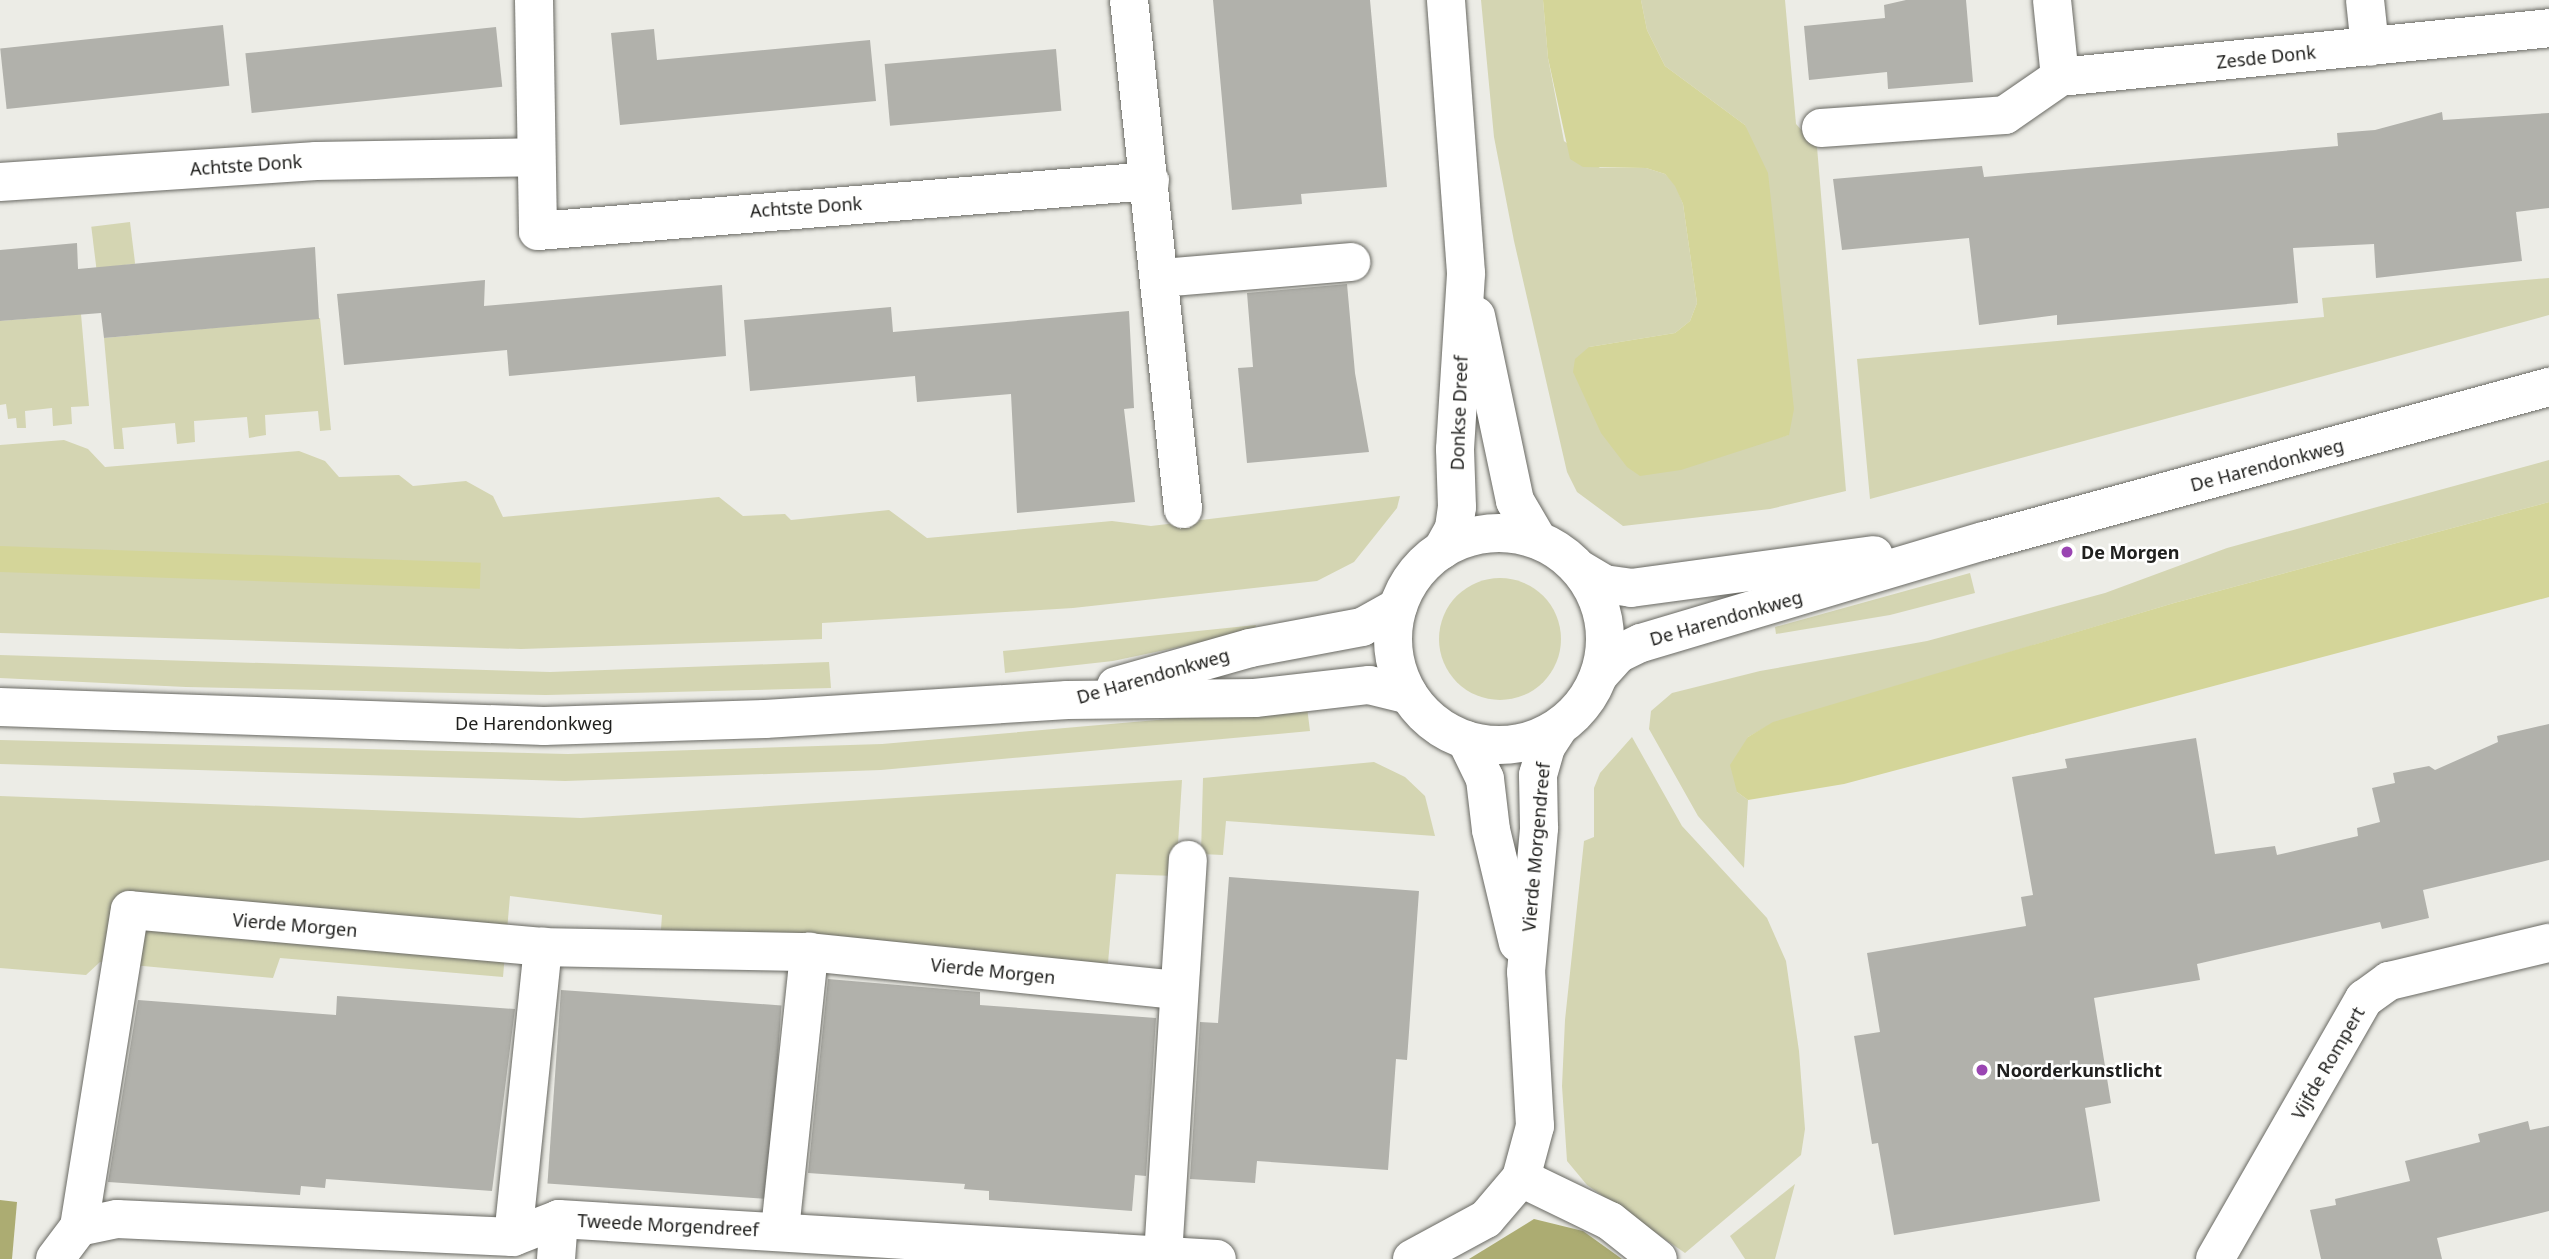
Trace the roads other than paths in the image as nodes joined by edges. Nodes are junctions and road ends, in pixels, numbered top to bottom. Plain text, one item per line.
1 (534, 0) edge
2 (1129, 0) edge
3 (1446, 0) edge
4 (2052, 0) edge
5 (2365, 0) edge
6 (2549, 27) edge
7 (2370, 47) junction
8 (2060, 77) junction
9 (1821, 128) dead end
10 (535, 156) junction
11 (1150, 181) junction
12 (0, 182) edge
13 (1351, 262) dead end
14 (1466, 273) junction
15 (1161, 278) junction
16 (2549, 387) edge
17 (1183, 509) dead end
18 (1538, 540) junction
19 (1984, 541) junction
20 (1442, 550) junction
21 (1581, 570) junction
22 (1398, 607) junction
23 (1599, 675) junction
24 (1409, 695) junction
25 (1067, 700) junction
26 (0, 707) edge
27 (1559, 727) junction
28 (1466, 740) junction
29 (1188, 860) dead end
30 (2549, 943) edge
31 (543, 947) junction
32 (809, 952) junction
33 (1526, 972) junction
34 (1177, 990) junction
35 (1521, 1178) junction
36 (559, 1219) junction
37 (79, 1227) junction
38 (780, 1230) junction
39 (513, 1237) junction
40 (1163, 1255) junction
41 (55, 1259) edge
42 (556, 1259) edge
43 (1217, 1259) edge
44 (1412, 1259) edge
45 (1658, 1259) edge
46 (2215, 1259) edge

1 - 10 street, Achtste Donk
2 - 11 street
3 - 14 street, Donkse Dreef
4 - 8 street
5 - 7 street
6 - 7 street, Zesde Donk
7 - 8 street, Zesde Donk
8 - 9 street
10 - 11 street, Achtste Donk
10 - 12 street, Achtste Donk
11 - 15 street
13 - 15 street
14 - 18 street, Donkse Dreef
14 - 20 street, Donkse Dreef
15 - 17 street
16 - 19 street, De Harendonkweg
18 - 20 street
18 - 21 street
19 - 21 street, De Harendonkweg
19 - 23 street, De Harendonkweg
20 - 22 street
21 - 23 street
22 - 24 street
22 - 25 street, De Harendonkweg
23 - 27 street
24 - 25 street, De Harendonkweg
24 - 28 street
25 - 26 street, De Harendonkweg
27 - 28 street
27 - 33 street, Vierde Morgendreef
28 - 33 street, Vierde Morgendreef
29 - 34 street
30 - 46 street, Vijfde Rompert
31 - 32 street, Vierde Morgen
31 - 37 street, Vierde Morgen
31 - 39 street
32 - 34 street, Vierde Morgen
32 - 38 street
33 - 35 street, Vierde Morgendreef
34 - 40 street
35 - 44 street, Vierde Morgendreef
35 - 45 street
36 - 38 street, Tweede Morgendreef
36 - 39 street, Tweede Morgendreef
36 - 42 street
37 - 39 street, Tweede Morgendreef
37 - 41 street
38 - 40 street, Tweede Morgendreef
40 - 43 street, Tweede Morgendreef

